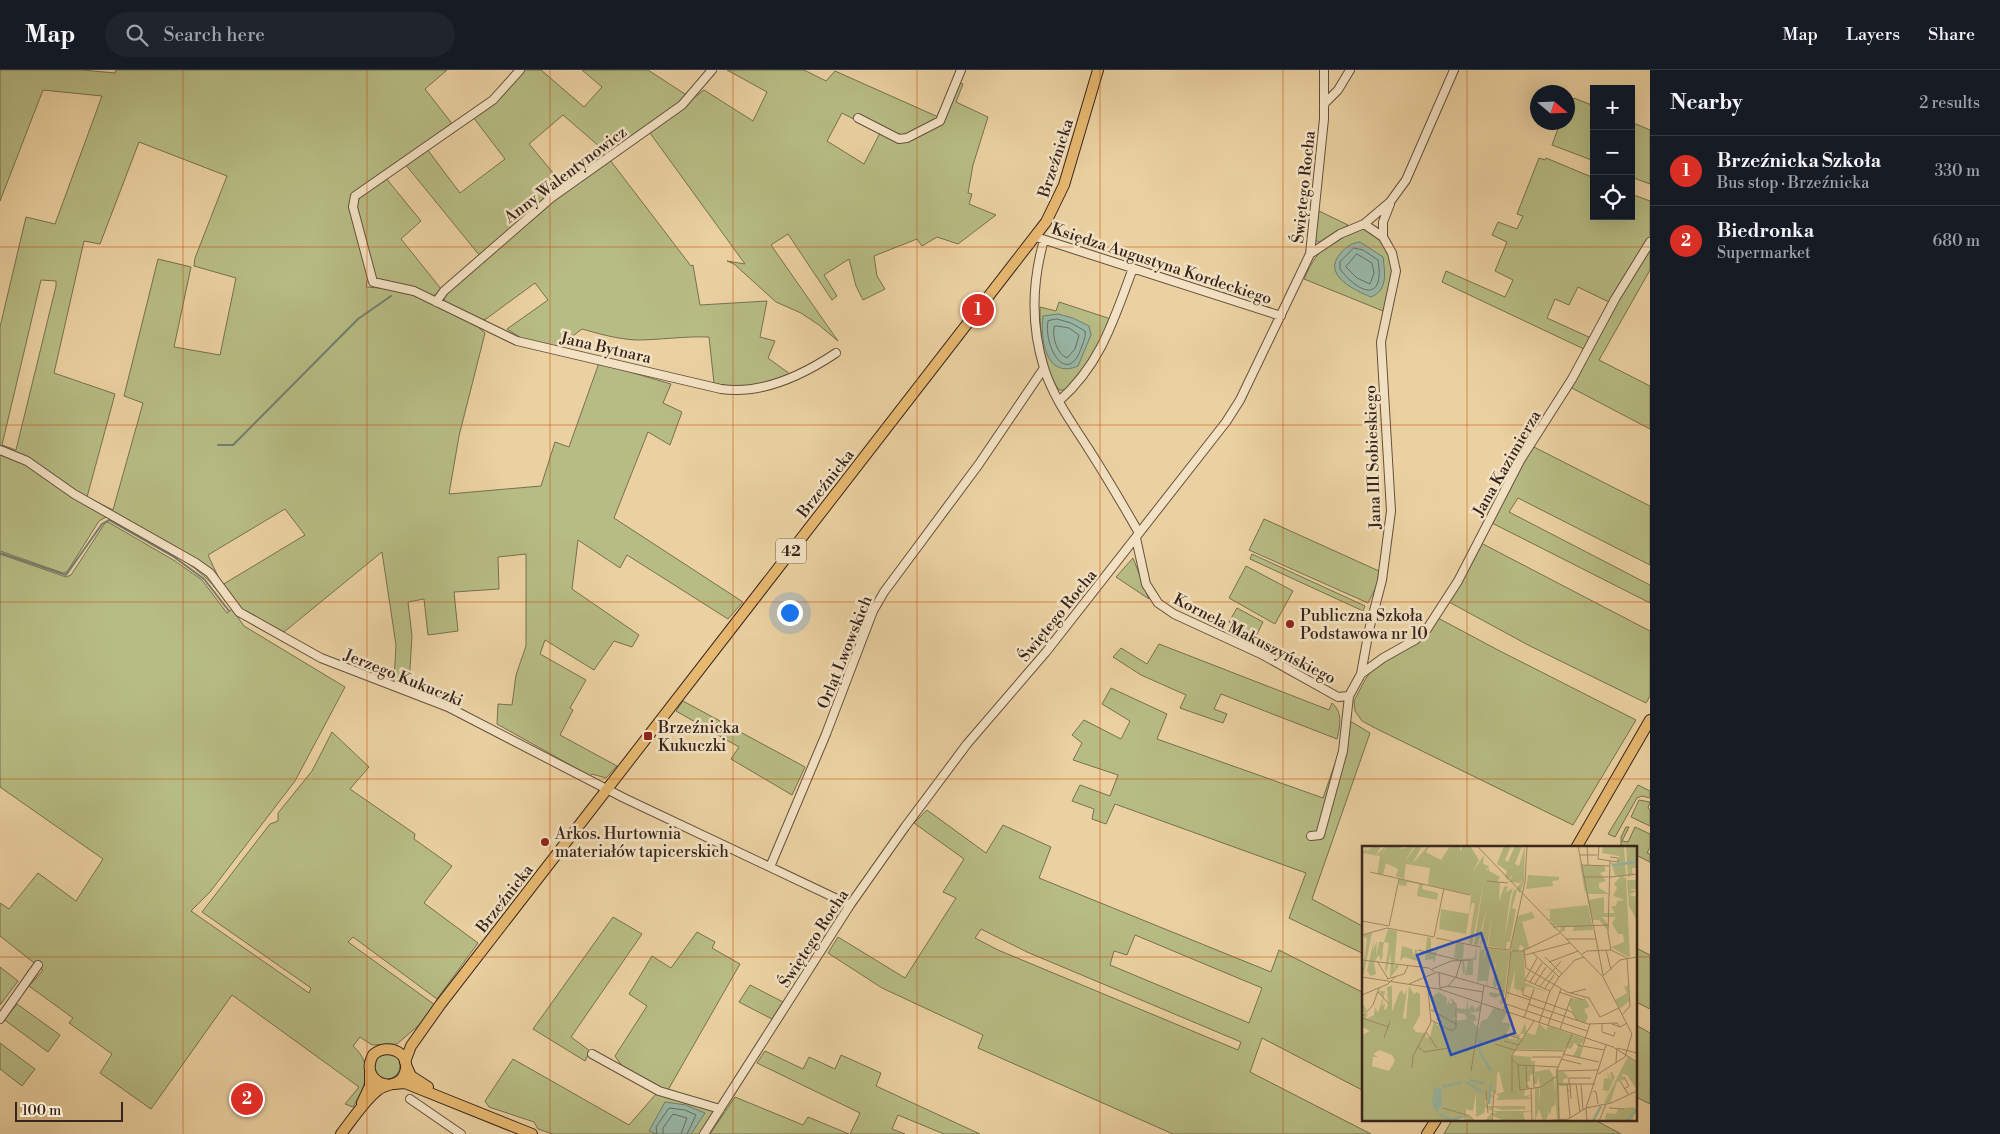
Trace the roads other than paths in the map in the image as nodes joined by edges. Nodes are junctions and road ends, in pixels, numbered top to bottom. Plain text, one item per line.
1 (520, 70) edge
2 (712, 70) edge
3 (961, 70) edge
4 (1098, 70) edge
5 (1324, 70) edge
6 (1350, 70) edge
7 (1454, 70) edge
8 (1324, 104) junction
9 (858, 118) dead end
10 (1390, 202) junction
11 (1364, 224) junction
12 (1383, 237) junction
13 (1040, 238) junction
14 (1650, 242) edge
15 (1310, 254) junction
16 (1133, 268) junction
17 (436, 302) junction
18 (1281, 316) junction
19 (836, 353) dead end
20 (1044, 368) junction
21 (1059, 401) junction
22 (0, 450) edge
23 (1138, 536) junction
24 (1361, 674) junction
25 (1348, 696) junction
26 (1650, 720) edge
27 (608, 789) junction
28 (1311, 836) dead end
29 (1577, 846) edge
30 (770, 866) junction
31 (850, 904) junction
32 (38, 965) dead end
33 (438, 1008) junction
34 (0, 1019) edge
35 (391, 1048) junction
36 (592, 1054) dead end
37 (405, 1063) junction
38 (370, 1073) junction
39 (392, 1084) junction
40 (410, 1099) dead end
41 (447, 1101) junction
42 (720, 1109) junction
43 (357, 1114) junction
44 (1430, 1122) edge
45 (1435, 1122) edge
46 (341, 1134) edge
47 (461, 1134) edge
48 (532, 1134) edge
49 (704, 1134) edge
50 (1426, 1134) edge

1 - 17 street, Jana Bytnara
2 - 17 street, Anny Walentynowicz
3 - 9 street
4 - 13 main road, Brzeźnicka / 42
5 - 8 street, Świętego Rocha
6 - 8 street
7 - 10 street
8 - 15 street, Świętego Rocha
10 - 11 street
10 - 12 street
11 - 12 street
11 - 15 street
12 - 24 street, Jana III Sobieskiego
13 - 16 street, Księdza Augustyna Kordeckiego
13 - 20 street, Kornela Makuszyńskiego
13 - 27 main road, Brzeźnicka / 42
14 - 24 street, Jana Kazimierza
15 - 18 street, Świętego Rocha
16 - 18 street, Księdza Augustyna Kordeckiego
16 - 21 street
17 - 19 street, Jana Bytnara
18 - 23 street, Świętego Rocha
20 - 21 street, Kornela Makuszyńskiego
20 - 30 street, Orląt Lwowskich
21 - 23 street, Kornela Makuszyńskiego
22 - 27 street, Jerzego Kukuczki
23 - 25 street, Kornela Makuszyńskiego
23 - 31 street, Świętego Rocha
24 - 25 street, Jana III Sobieskiego
25 - 28 street
26 - 29 main road
27 - 30 street, Jerzego Kukuczki
27 - 33 main road, Brzeźnicka / 42
30 - 31 street, Jerzego Kukuczki
31 - 42 street, Świętego Rocha
32 - 34 street
33 - 35 main road, Brzeźnicka / 42
33 - 37 main road, Brzeźnicka
35 - 37 main road
35 - 38 main road, 42
36 - 42 street
37 - 39 main road, 42
37 - 41 main road
38 - 39 main road
38 - 43 main road, 42
39 - 41 main road
39 - 43 main road, 42
40 - 47 street
41 - 48 main road
42 - 49 street, Świętego Rocha
43 - 46 main road, 42
44 - 50 main road
45 - 50 main road

